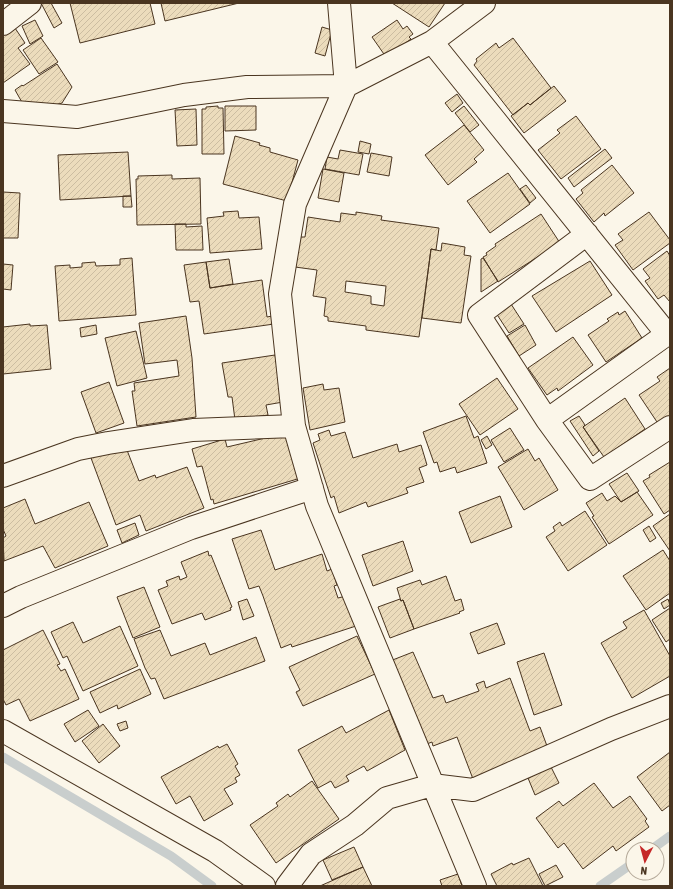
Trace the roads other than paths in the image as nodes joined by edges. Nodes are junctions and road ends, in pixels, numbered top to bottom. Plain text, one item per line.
1 (30, 3) edge
2 (339, 3) edge
3 (484, 3) edge
4 (3, 24) edge
5 (432, 42) junction
6 (346, 86) junction
7 (3, 110) edge
8 (587, 234) junction
9 (669, 333) edge
10 (547, 420) junction
11 (294, 426) junction
12 (670, 427) edge
13 (3, 476) edge
14 (312, 488) junction
15 (3, 606) edge
16 (670, 706) edge
17 (3, 731) edge
18 (432, 785) junction
19 (264, 886) edge
20 (287, 886) edge
21 (475, 886) edge

1 - 4 street
2 - 6 street
3 - 5 street
5 - 6 street
5 - 8 street
6 - 7 street
6 - 11 street
8 - 9 street
8 - 10 street
9 - 10 street
10 - 12 street
11 - 13 street
11 - 14 street
14 - 15 street
14 - 18 street
16 - 18 street
17 - 19 street
18 - 20 street
18 - 21 street

